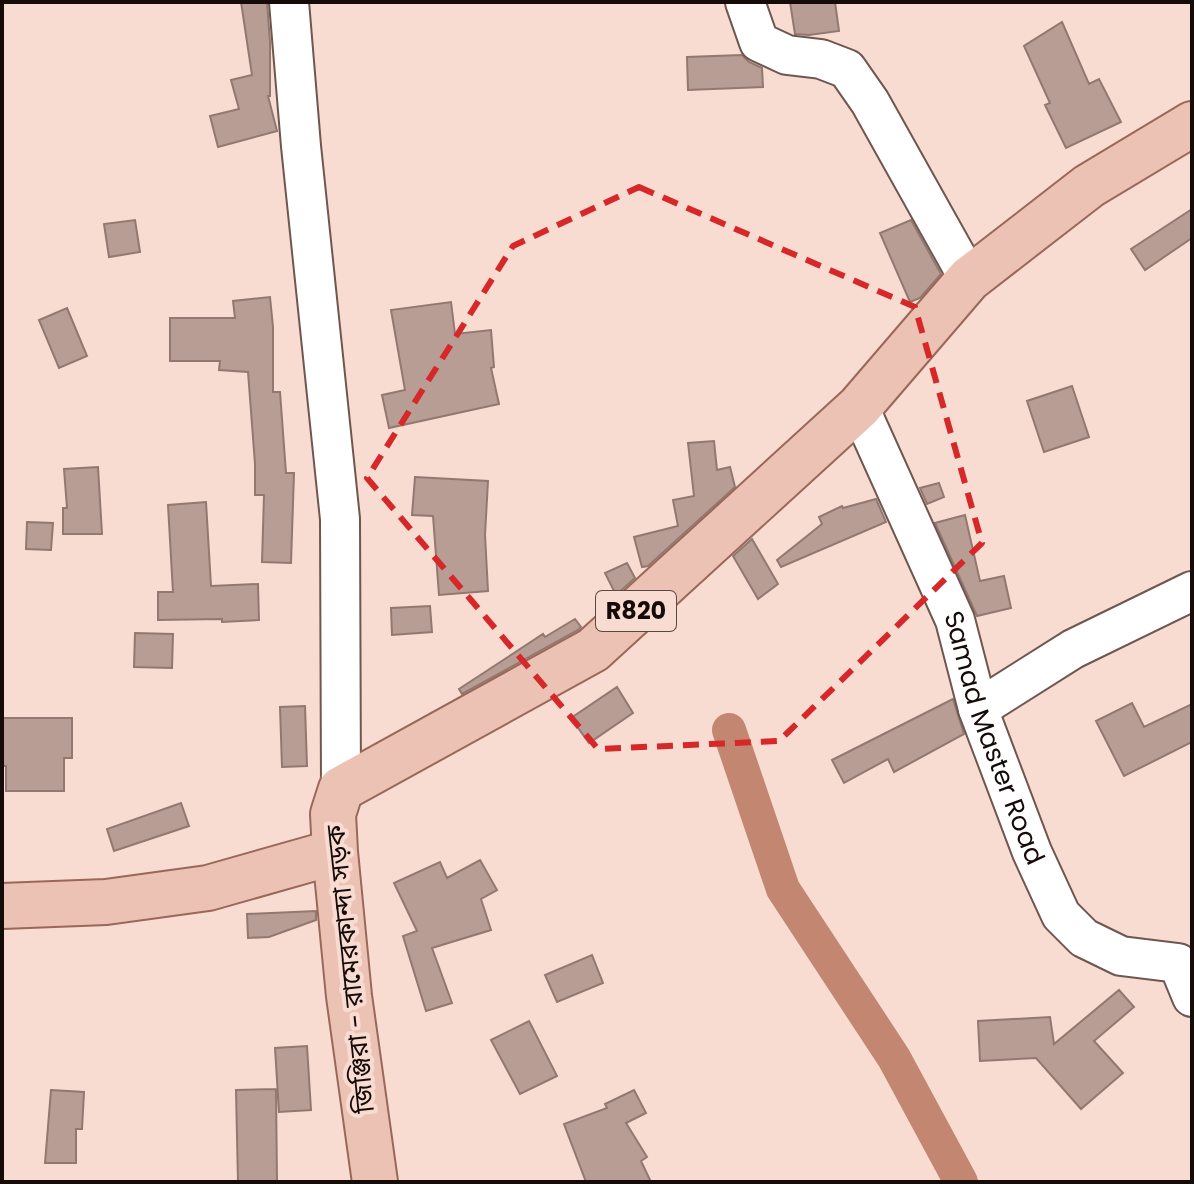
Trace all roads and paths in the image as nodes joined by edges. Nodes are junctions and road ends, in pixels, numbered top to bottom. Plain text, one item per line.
1 (289, 2) edge
2 (745, 2) edge
3 (1192, 124) edge
4 (969, 279) junction
5 (859, 407) junction
6 (1192, 591) edge
7 (978, 709) junction
8 (341, 789) junction
9 (335, 852) junction
10 (2, 906) edge
11 (1192, 997) edge
12 (375, 1182) edge

1 - 8 street
2 - 4 street
3 - 4 main road, জিঞ্জিরা - রামেরকান্দা সড়ক / R820
4 - 5 main road, জিঞ্জিরা - রামেরকান্দা সড়ক / R820
5 - 7 street, Samad Master Road
5 - 8 main road, জিঞ্জিরা - রামেরকান্দা সড়ক / R820
6 - 7 street
7 - 11 street, Samad Master Road
8 - 9 main road, জিঞ্জিরা - রামেরকান্দা সড়ক
9 - 10 main road
9 - 12 main road, জিঞ্জিরা - রামেরকান্দা সড়ক

